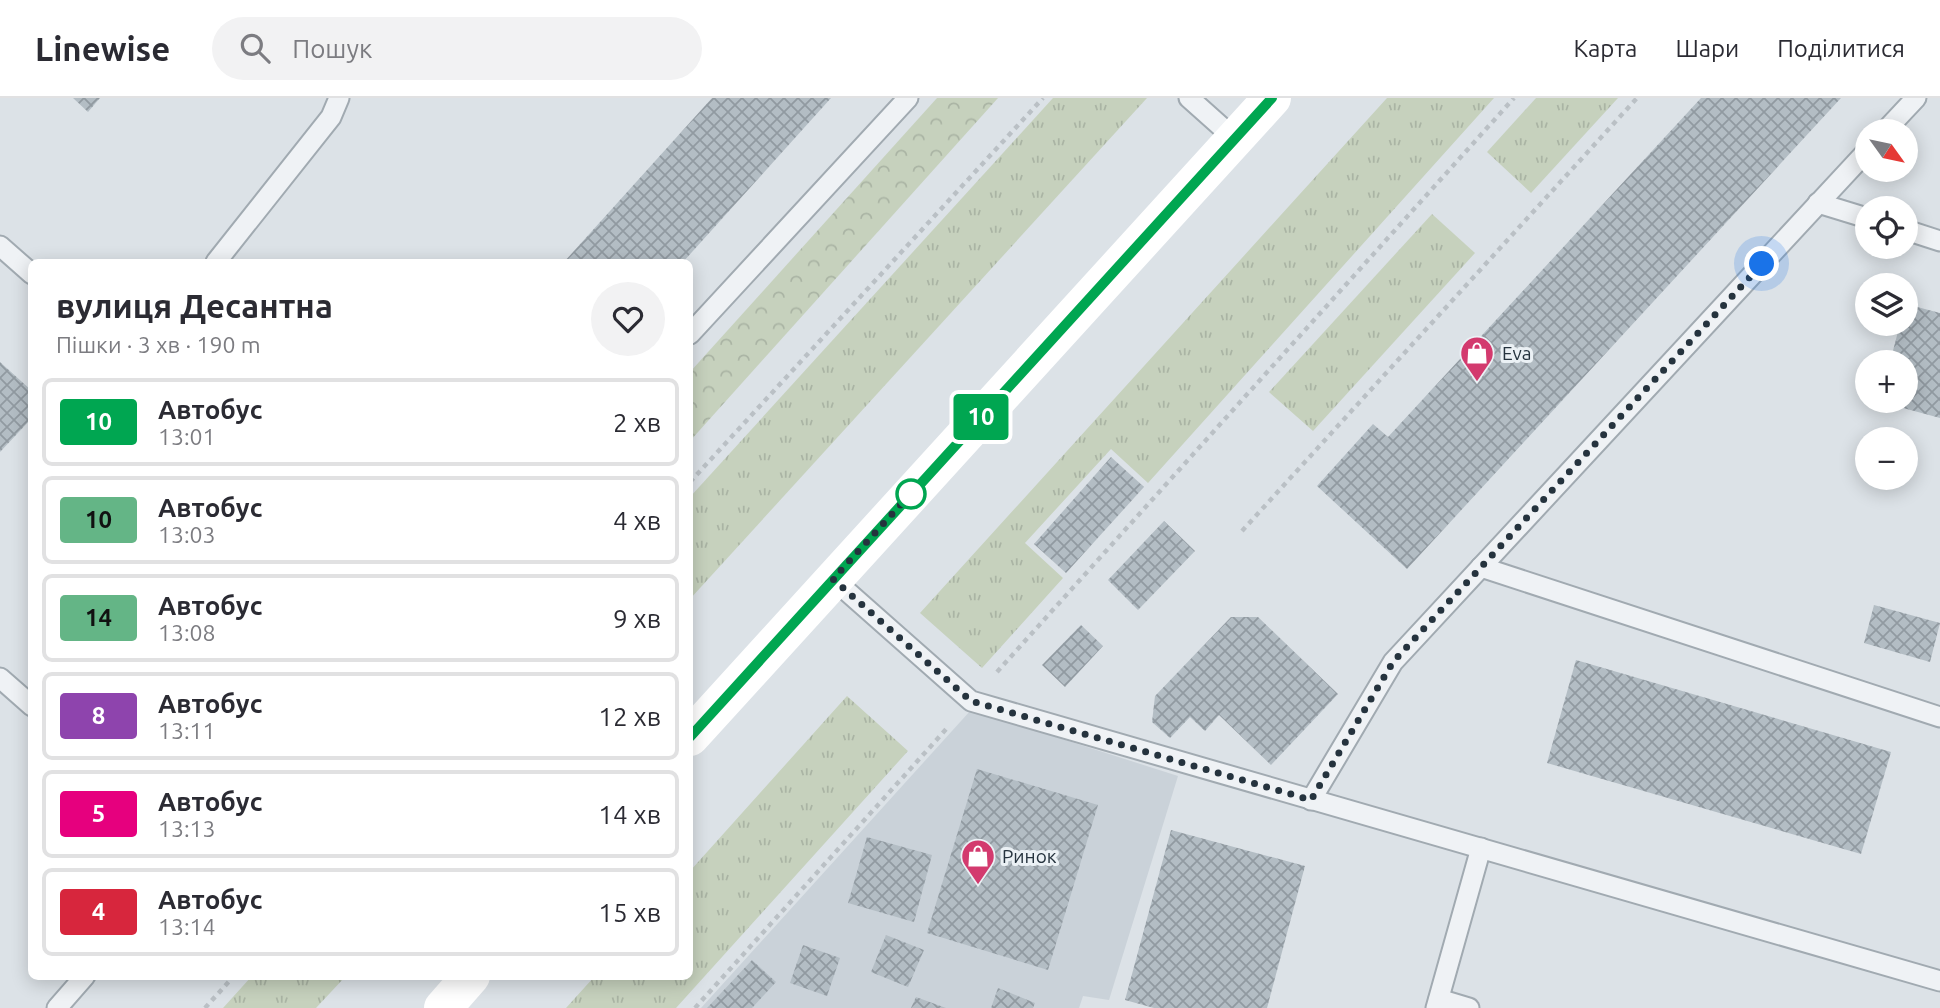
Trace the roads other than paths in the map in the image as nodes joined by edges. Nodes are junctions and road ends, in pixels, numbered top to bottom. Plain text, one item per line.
1 (339, 98) edge
2 (908, 98) edge
3 (1189, 98) edge
4 (1272, 98) edge
5 (1916, 98) edge
6 (1896, 119) edge
7 (1235, 139) junction
8 (1855, 163) edge
9 (1818, 203) junction
10 (1855, 214) edge
11 (1918, 234) edge
12 (1940, 241) edge
13 (0, 246) edge
14 (218, 259) edge
15 (28, 270) edge
16 (693, 331) edge
17 (1480, 567) junction
18 (833, 579) junction
19 (0, 678) edge
20 (28, 702) edge
21 (1940, 718) edge
22 (693, 734) edge
23 (1311, 800) junction
24 (1481, 848) junction
25 (82, 980) edge
26 (468, 980) edge
27 (1940, 981) edge
28 (1437, 1004) edge
29 (57, 1008) edge
30 (443, 1008) edge
31 (1469, 1008) edge

1 - 14 lane
2 - 16 lane
3 - 7 lane
4 - 7 main road
5 - 6 lane
7 - 18 main road
8 - 9 lane
9 - 10 lane
9 - 17 lane
11 - 12 lane
13 - 15 lane
17 - 21 lane
17 - 23 lane
18 - 22 main road
18 - 23 lane
19 - 20 lane
23 - 24 lane
24 - 27 lane
24 - 28 lane
25 - 29 lane
26 - 30 main road
28 - 31 lane

